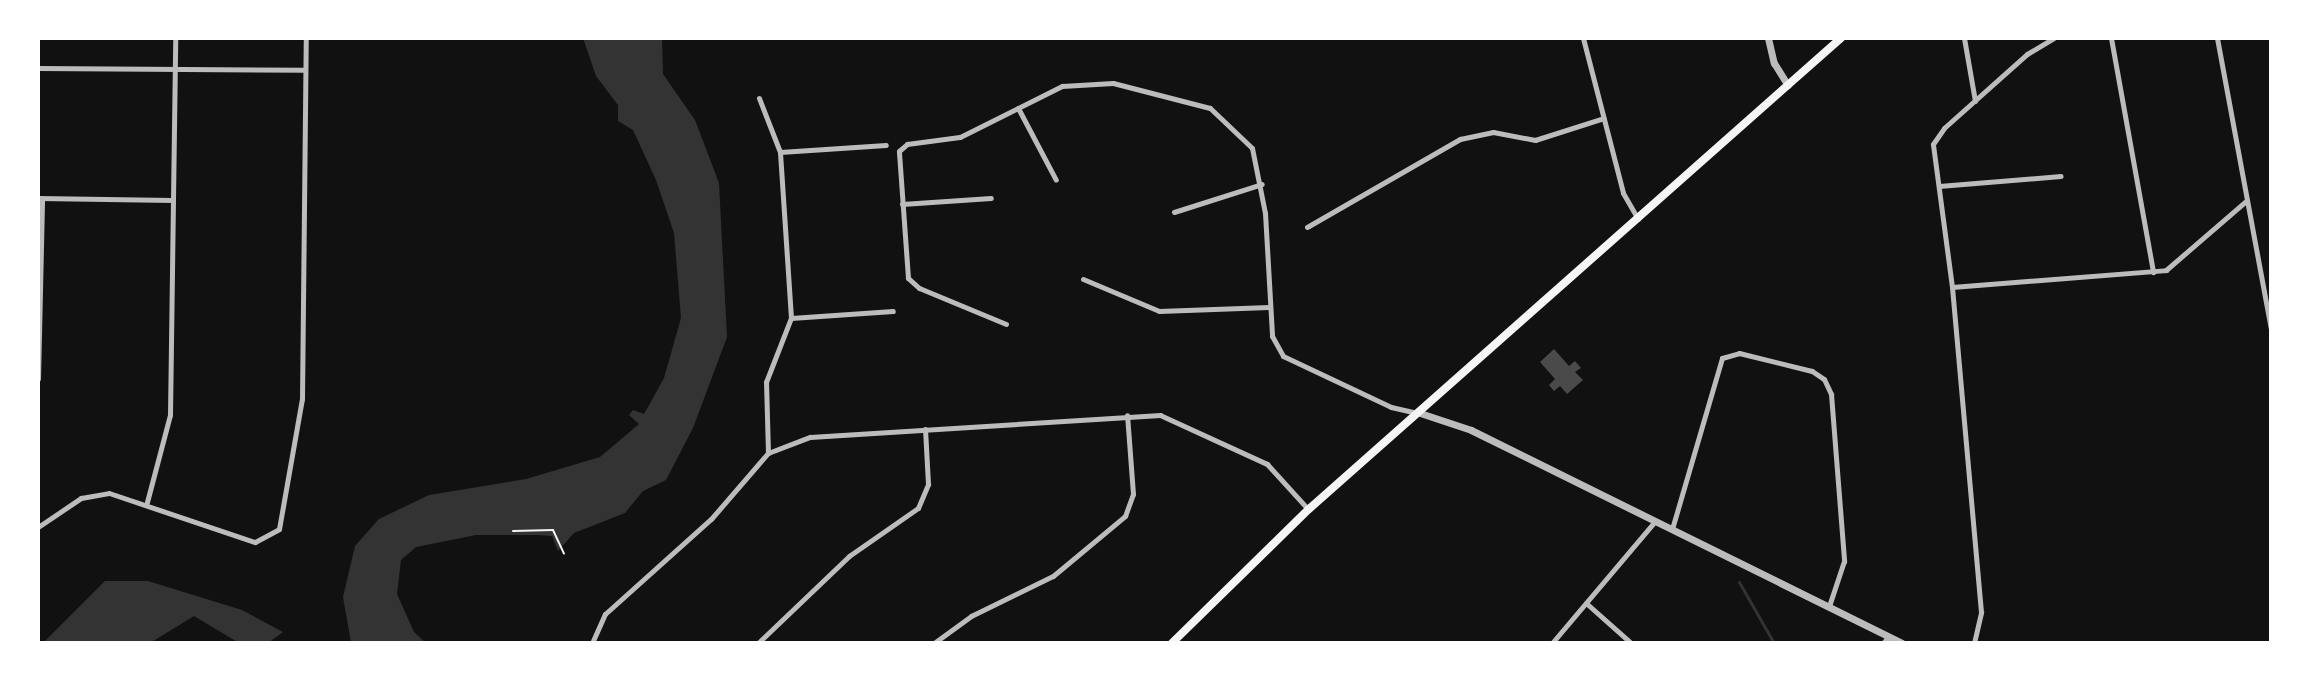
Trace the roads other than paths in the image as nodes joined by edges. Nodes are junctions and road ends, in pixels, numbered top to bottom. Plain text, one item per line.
1 (175, 38) edge
2 (306, 38) edge
3 (1583, 38) edge
4 (1768, 38) edge
5 (1841, 38) edge
6 (1964, 38) edge
7 (2054, 38) edge
8 (2111, 38) edge
9 (2217, 38) edge
10 (38, 68) edge
11 (175, 69) junction
12 (305, 70) junction
13 (1788, 85) junction
14 (759, 98) dead end
15 (1975, 101) junction
16 (1018, 108) junction
17 (1604, 118) junction
18 (886, 145) dead end
19 (780, 152) junction
20 (2061, 176) dead end
21 (1056, 180) dead end
22 (1262, 184) junction
23 (1939, 186) junction
24 (40, 198) edge
25 (991, 198) dead end
26 (173, 200) junction
27 (2247, 200) junction
28 (902, 204) junction
29 (1174, 212) dead end
30 (1638, 219) junction
31 (1307, 227) dead end
32 (2153, 272) junction
33 (1083, 279) dead end
34 (1952, 287) junction
35 (1269, 307) junction
36 (893, 311) dead end
37 (791, 318) junction
38 (1006, 324) dead end
39 (2271, 328) edge
40 (38, 379) edge
41 (1420, 413) junction
42 (1127, 415) junction
43 (925, 429) junction
44 (768, 453) junction
45 (147, 502) junction
46 (1309, 509) junction
47 (1655, 521) junction
48 (39, 523) edge
49 (1672, 529) junction
50 (1586, 603) junction
51 (1829, 606) junction
52 (1886, 640) edge
53 (592, 643) edge
54 (758, 643) edge
55 (934, 643) edge
56 (1172, 643) edge
57 (1552, 643) edge
58 (1631, 643) edge
59 (1902, 643) edge
60 (1974, 643) edge

1 - 11 street
2 - 12 street
3 - 17 street
4 - 13 street
5 - 13 main road
6 - 15 street
7 - 15 street
8 - 32 street
9 - 27 street
10 - 11 street
11 - 12 street
11 - 26 street
12 - 45 street
13 - 30 main road
14 - 19 street
15 - 23 street
16 - 21 street
16 - 22 street
16 - 28 street
17 - 30 street
17 - 31 street
18 - 19 street
19 - 37 street
20 - 23 street
22 - 29 street
22 - 35 street
23 - 34 street
24 - 26 street
24 - 40 street
25 - 28 street
26 - 45 street
27 - 32 street
27 - 39 street
28 - 38 street
30 - 41 main road
32 - 34 street
33 - 35 street
34 - 60 street
35 - 41 street
36 - 37 street
37 - 44 street
41 - 46 main road
41 - 47 street
42 - 43 street
42 - 46 street
42 - 55 street
43 - 44 street
43 - 54 street
44 - 53 street
45 - 48 street
46 - 56 main road
47 - 49 street
47 - 50 street
49 - 51 street
49 - 51 street
50 - 57 street
50 - 58 street
51 - 52 street
52 - 59 street

